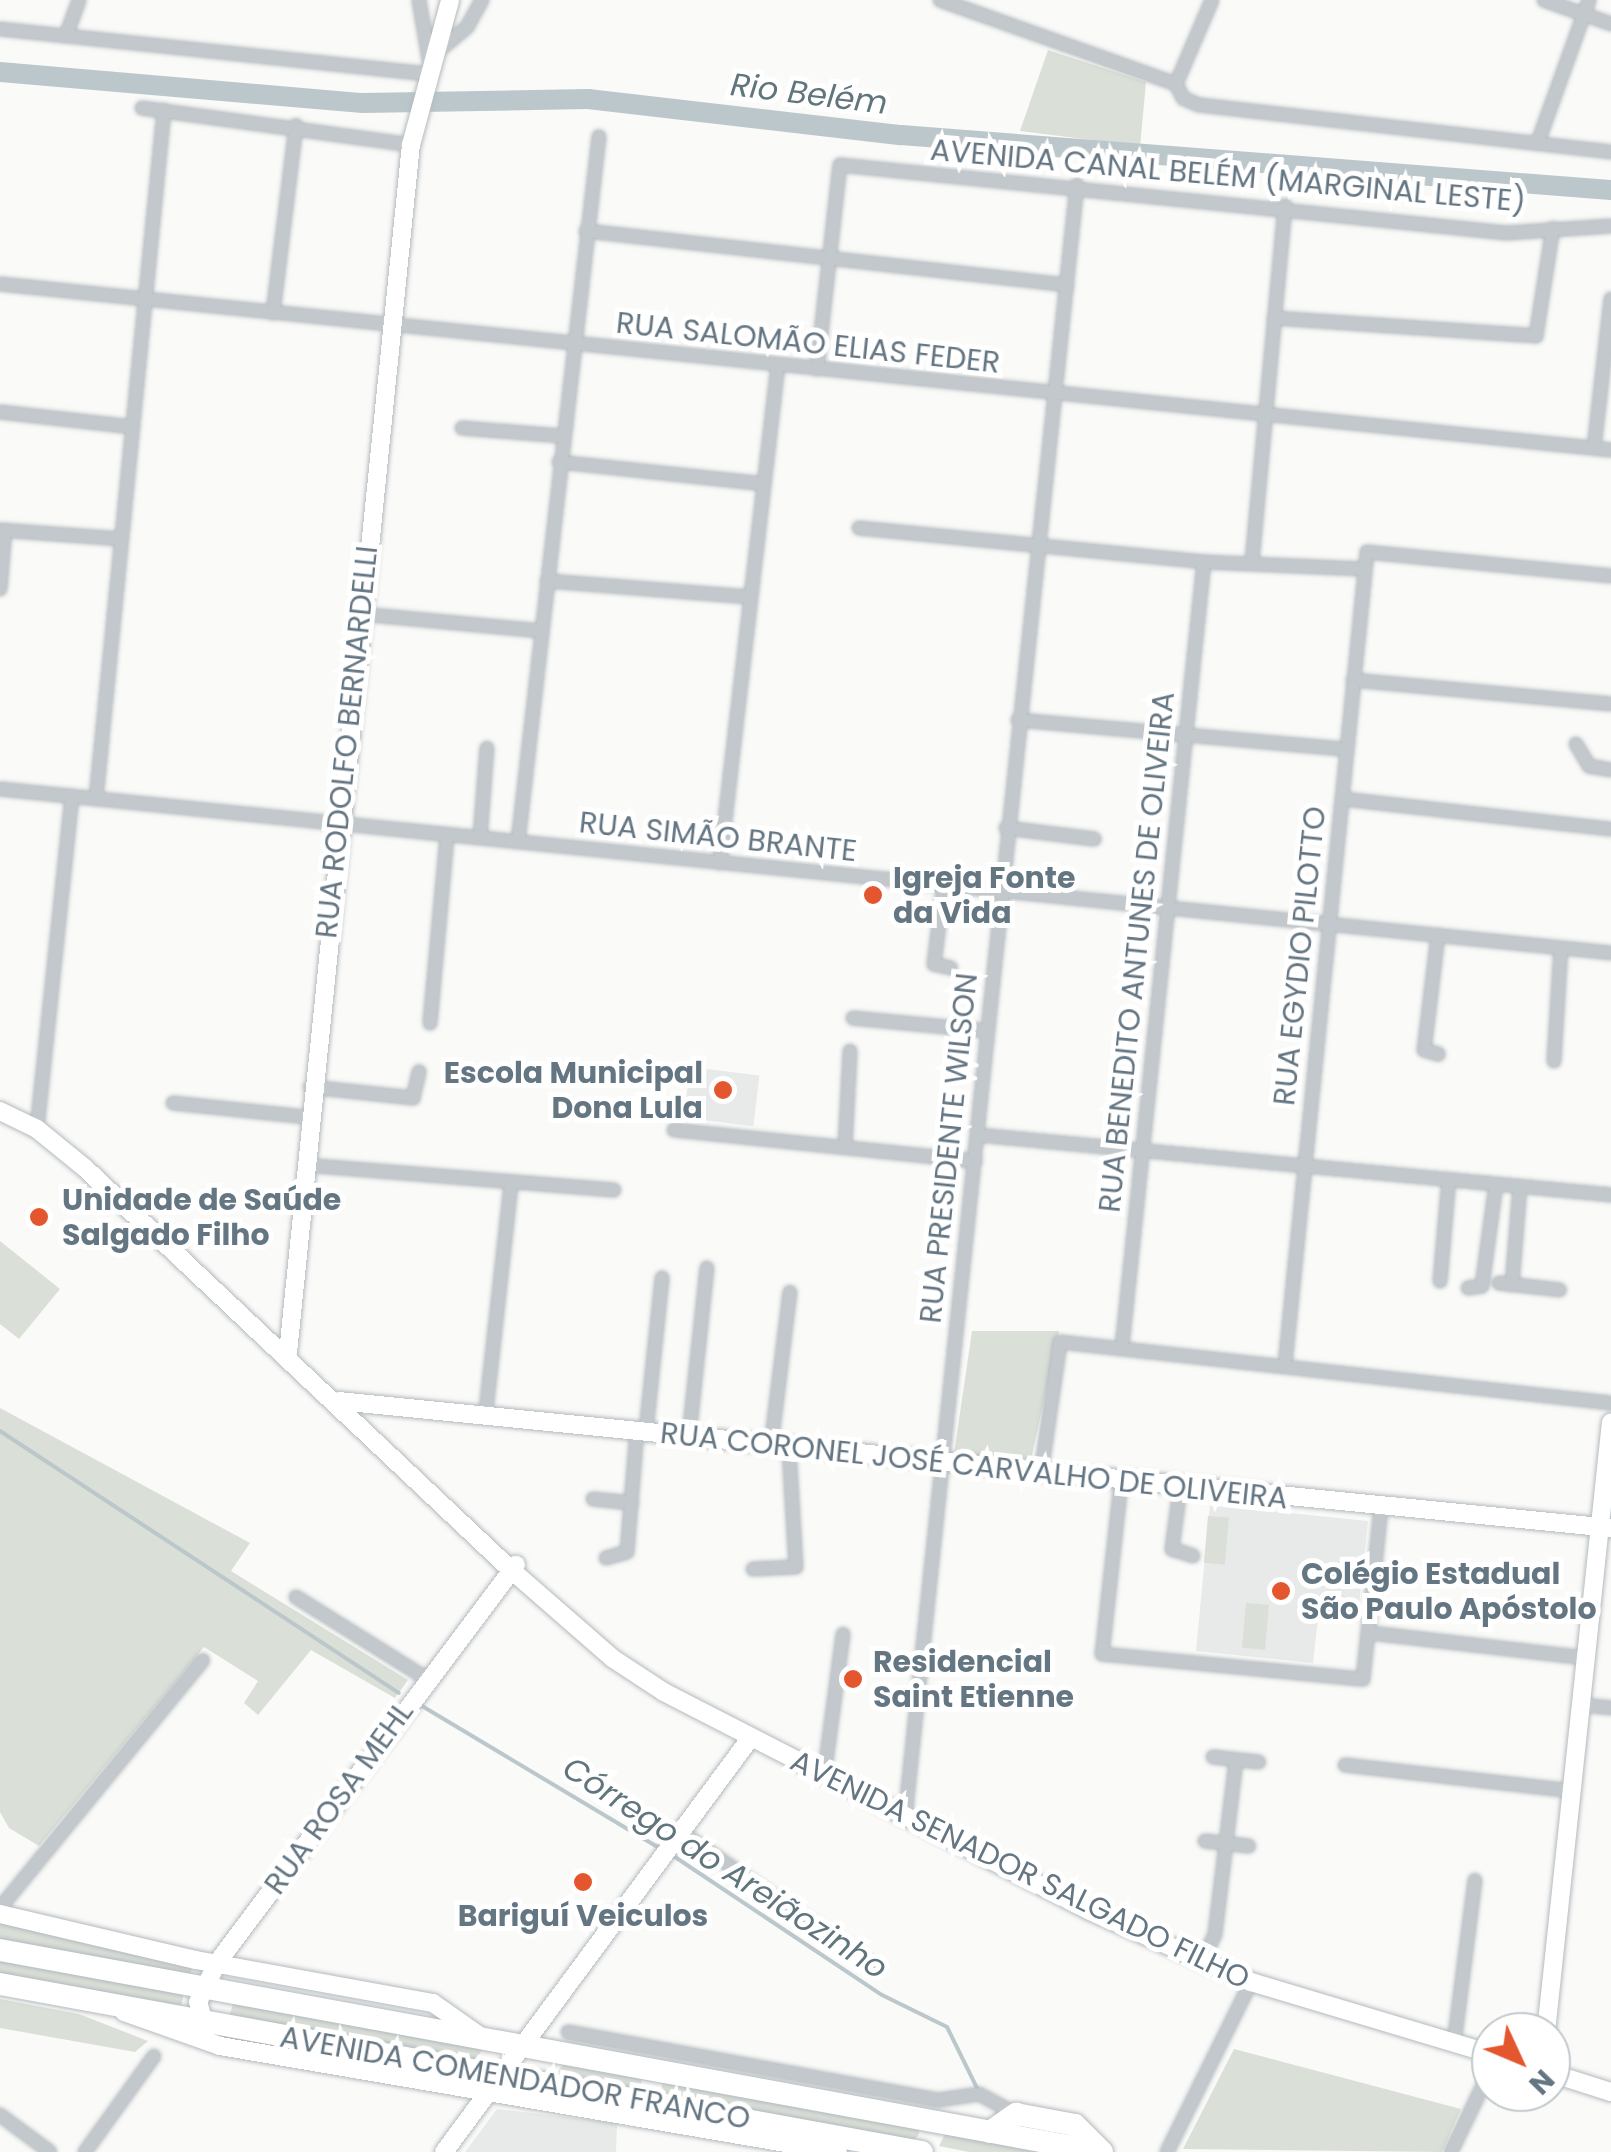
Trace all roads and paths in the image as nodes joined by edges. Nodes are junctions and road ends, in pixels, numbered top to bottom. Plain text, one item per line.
1 (79, 0) edge
2 (419, 0) edge
3 (450, 0) edge
4 (482, 0) edge
5 (940, 0) edge
6 (1212, 0) edge
7 (1544, 0) edge
8 (1589, 0) edge
9 (1584, 14) junction
10 (1611, 24) edge
11 (0, 30) edge
12 (66, 36) junction
13 (426, 73) junction
14 (1176, 84) junction
15 (142, 108) dead end
16 (164, 110) junction
17 (296, 125) junction
18 (600, 137) dead end
19 (413, 138) junction
20 (1538, 142) junction
21 (1611, 152) edge
22 (1077, 186) junction
23 (1284, 206) junction
24 (1611, 226) edge
25 (1553, 228) junction
26 (586, 232) junction
27 (826, 256) junction
28 (0, 284) edge
29 (1066, 286) junction
30 (1611, 299) edge
31 (146, 302) junction
32 (272, 313) junction
33 (1274, 318) junction
34 (392, 324) junction
35 (572, 343) junction
36 (778, 365) junction
37 (817, 369) junction
38 (1055, 394) junction
39 (0, 412) edge
40 (1265, 416) junction
41 (133, 428) junction
42 (462, 428) dead end
43 (562, 436) junction
44 (1594, 448) junction
45 (1611, 450) edge
46 (560, 462) junction
47 (764, 484) junction
48 (859, 528) dead end
49 (2, 530) edge
50 (122, 539) junction
51 (1039, 548) junction
52 (1204, 562) junction
53 (1252, 562) junction
54 (1365, 569) junction
55 (1611, 576) edge
56 (546, 581) junction
57 (0, 589) edge
58 (750, 597) junction
59 (361, 614) junction
60 (541, 631) junction
61 (1353, 680) junction
62 (1611, 704) edge
63 (1018, 720) junction
64 (1185, 736) junction
65 (1576, 744) dead end
66 (487, 748) dead end
67 (1346, 749) junction
68 (1611, 770) edge
69 (0, 789) edge
70 (72, 796) junction
71 (96, 799) junction
72 (1343, 800) junction
73 (338, 823) junction
74 (1006, 828) junction
75 (1611, 829) edge
76 (447, 834) junction
77 (480, 838) junction
78 (1094, 838) dead end
79 (518, 842) junction
80 (720, 863) junction
81 (944, 885) junction
82 (999, 890) junction
83 (1168, 906) junction
84 (1331, 923) junction
85 (1438, 935) junction
86 (1561, 948) junction
87 (1611, 953) edge
88 (951, 968) dead end
89 (853, 1018) dead end
90 (430, 1023) dead end
91 (987, 1031) junction
92 (850, 1051) dead end
93 (1438, 1054) dead end
94 (1554, 1061) dead end
95 (420, 1072) dead end
96 (310, 1087) junction
97 (173, 1104) dead end
98 (0, 1111) edge
99 (308, 1118) junction
100 (36, 1129) junction
101 (674, 1130) dead end
102 (978, 1135) junction
103 (845, 1147) junction
104 (1141, 1148) junction
105 (976, 1160) junction
106 (1302, 1164) junction
107 (304, 1165) junction
108 (1449, 1179) junction
109 (510, 1184) junction
110 (1496, 1184) junction
111 (1520, 1186) junction
112 (614, 1190) dead end
113 (1611, 1196) edge
114 (707, 1268) dead end
115 (662, 1278) dead end
116 (1440, 1282) dead end
117 (1468, 1288) dead end
118 (1560, 1290) dead end
119 (790, 1292) dead end
120 (1122, 1347) junction
121 (288, 1353) junction
122 (1285, 1365) junction
123 (338, 1401) junction
124 (1611, 1402) edge
125 (486, 1411) junction
126 (1611, 1422) edge
127 (642, 1430) junction
128 (689, 1436) junction
129 (780, 1447) junction
130 (942, 1463) junction
131 (1041, 1473) junction
132 (1121, 1482) junction
133 (1180, 1488) junction
134 (593, 1499) dead end
135 (632, 1503) junction
136 (1381, 1509) junction
137 (1606, 1528) edge
138 (1193, 1556) dead end
139 (606, 1558) dead end
140 (515, 1566) junction
141 (753, 1569) dead end
142 (296, 1596) dead end
143 (1370, 1633) junction
144 (842, 1634) dead end
145 (1587, 1658) junction
146 (203, 1660) dead end
147 (427, 1679) junction
148 (1583, 1706) junction
149 (1611, 1708) edge
150 (749, 1740) junction
151 (1213, 1758) dead end
152 (1236, 1760) junction
153 (1259, 1762) dead end
154 (1346, 1765) dead end
155 (824, 1777) junction
156 (1573, 1791) junction
157 (906, 1818) junction
158 (1205, 1841) dead end
159 (1226, 1844) junction
160 (671, 1845) junction
161 (1249, 1846) dead end
162 (1475, 1880) dead end
163 (0, 1911) edge
164 (0, 1950) edge
165 (1202, 1961) junction
166 (217, 1963) junction
167 (875, 1967) dead end
168 (1251, 1982) junction
169 (0, 1984) edge
170 (202, 1987) junction
171 (108, 2004) junction
172 (1548, 2012) edge
173 (200, 2020) junction
174 (568, 2032) dead end
175 (484, 2038) junction
176 (1454, 2044) junction
177 (220, 2046) junction
178 (523, 2046) junction
179 (1471, 2049) edge
180 (154, 2056) dead end
181 (665, 2072) junction
182 (501, 2075) junction
183 (1571, 2079) edge
184 (1611, 2092) edge
185 (486, 2096) junction
186 (652, 2102) junction
187 (1471, 2110) edge
188 (1016, 2114) junction
189 (0, 2115) edge
190 (930, 2121) junction
191 (990, 2132) junction
192 (50, 2152) edge
193 (85, 2152) edge
194 (444, 2152) edge
195 (838, 2152) edge
196 (922, 2152) edge
197 (1101, 2152) edge
198 (1167, 2152) edge
199 (1451, 2152) edge

1 - 12 street
2 - 13 street
3 - 13 street, RUA RODOLFO BERNARDELLI
4 - 13 street
5 - 14 street
6 - 14 street
7 - 9 street
8 - 9 street
9 - 10 street
9 - 20 street
11 - 12 street
12 - 13 street
13 - 19 street, RUA RODOLFO BERNARDELLI
14 - 20 street
15 - 16 street
16 - 17 street
16 - 31 street
17 - 19 street
17 - 32 street
18 - 26 street
19 - 34 street, RUA RODOLFO BERNARDELLI
20 - 21 street
22 - 23 street, AVENIDA CANAL BELÉM (MARGINAL LESTE)
22 - 27 street, AVENIDA CANAL BELÉM (MARGINAL LESTE)
22 - 29 street, RUA PRESIDENTE WILSON
23 - 25 street, AVENIDA CANAL BELÉM (MARGINAL LESTE)
23 - 33 street
24 - 25 street, AVENIDA CANAL BELÉM (MARGINAL LESTE)
25 - 33 street
26 - 27 street
26 - 35 street
27 - 29 street
27 - 37 street
28 - 31 street, RUA SALOMÃO ELIAS FEDER
29 - 38 street, RUA PRESIDENTE WILSON
30 - 44 street
31 - 32 street, RUA SALOMÃO ELIAS FEDER
31 - 41 street
32 - 34 street, RUA SALOMÃO ELIAS FEDER
33 - 40 street
34 - 35 street, RUA SALOMÃO ELIAS FEDER
34 - 59 street, RUA RODOLFO BERNARDELLI
35 - 36 street, RUA SALOMÃO ELIAS FEDER
35 - 43 street
36 - 37 street, RUA SALOMÃO ELIAS FEDER
36 - 47 street
37 - 38 street, RUA SALOMÃO ELIAS FEDER
38 - 40 street, RUA SALOMÃO ELIAS FEDER
38 - 51 street, RUA PRESIDENTE WILSON
39 - 41 street
40 - 44 street, RUA SALOMÃO ELIAS FEDER
40 - 53 street
41 - 50 street
42 - 43 street
43 - 46 street
44 - 45 street, RUA SALOMÃO ELIAS FEDER
46 - 47 street
46 - 56 street
47 - 58 street
48 - 51 street
49 - 50 street
49 - 57 street
50 - 71 street
51 - 52 street
51 - 63 street, RUA PRESIDENTE WILSON
52 - 53 street
52 - 64 street, RUA BENEDITO ANTUNES DE OLIVEIRA
53 - 54 street
54 - 55 street, RUA EGYDIO PILOTTO
54 - 61 street, RUA EGYDIO PILOTTO
56 - 58 street
56 - 60 street
58 - 80 street
59 - 60 street
59 - 73 street, RUA RODOLFO BERNARDELLI
60 - 79 street
61 - 62 street
61 - 67 street, RUA EGYDIO PILOTTO
63 - 64 street
63 - 74 street, RUA PRESIDENTE WILSON
64 - 67 street
64 - 83 street, RUA BENEDITO ANTUNES DE OLIVEIRA
65 - 68 street
66 - 77 street
67 - 72 street, RUA EGYDIO PILOTTO
69 - 70 street, RUA SIMÃO BRANTE
70 - 71 street, RUA SIMÃO BRANTE
70 - 100 street
71 - 73 street, RUA SIMÃO BRANTE
72 - 75 street
72 - 84 street, RUA EGYDIO PILOTTO
73 - 76 street, RUA SIMÃO BRANTE
73 - 96 street, RUA RODOLFO BERNARDELLI
74 - 78 street
74 - 82 street, RUA PRESIDENTE WILSON
76 - 77 street, RUA SIMÃO BRANTE
76 - 90 street
77 - 79 street, RUA SIMÃO BRANTE
79 - 80 street, RUA SIMÃO BRANTE
80 - 81 street, RUA SIMÃO BRANTE
81 - 82 street, RUA SIMÃO BRANTE
81 - 88 street
82 - 83 street, RUA SIMÃO BRANTE
82 - 91 street, RUA PRESIDENTE WILSON
83 - 84 street, RUA SIMÃO BRANTE
83 - 104 street, RUA BENEDITO ANTUNES DE OLIVEIRA
84 - 85 street, RUA SIMÃO BRANTE
84 - 106 street, RUA EGYDIO PILOTTO
85 - 86 street, RUA SIMÃO BRANTE
85 - 93 street
86 - 87 street, RUA SIMÃO BRANTE
86 - 94 street
89 - 91 street
91 - 102 street, RUA PRESIDENTE WILSON
92 - 103 street
95 - 96 street
96 - 99 street, RUA RODOLFO BERNARDELLI
97 - 99 street
98 - 100 street, AVENIDA SENADOR SALGADO FILHO
99 - 107 street, RUA RODOLFO BERNARDELLI
100 - 121 street, AVENIDA SENADOR SALGADO FILHO
101 - 103 street
102 - 104 street
102 - 105 street, RUA PRESIDENTE WILSON
103 - 105 street
104 - 106 street
104 - 120 street, RUA BENEDITO ANTUNES DE OLIVEIRA
105 - 130 street, RUA PRESIDENTE WILSON
106 - 108 street
106 - 122 street, RUA EGYDIO PILOTTO
107 - 109 street
107 - 121 street, RUA RODOLFO BERNARDELLI
108 - 110 street
108 - 116 street
109 - 112 street
109 - 125 street
110 - 111 street
110 - 117 street
111 - 113 street
111 - 118 street
114 - 128 street
115 - 127 street
119 - 129 street
120 - 122 street
120 - 131 street
121 - 123 street, AVENIDA SENADOR SALGADO FILHO
122 - 124 street
123 - 125 street, RUA CORONEL JOSÉ CARVALHO DE OLIVEIRA
123 - 140 street, AVENIDA SENADOR SALGADO FILHO
125 - 127 street, RUA CORONEL JOSÉ CARVALHO DE OLIVEIRA
126 - 137 street
127 - 128 street, RUA CORONEL JOSÉ CARVALHO DE OLIVEIRA
127 - 135 street
128 - 129 street, RUA CORONEL JOSÉ CARVALHO DE OLIVEIRA
129 - 130 street, RUA CORONEL JOSÉ CARVALHO DE OLIVEIRA
129 - 141 street
130 - 131 street, RUA CORONEL JOSÉ CARVALHO DE OLIVEIRA
130 - 157 street, RUA PRESIDENTE WILSON
131 - 132 street, RUA CORONEL JOSÉ CARVALHO DE OLIVEIRA
132 - 133 street, RUA CORONEL JOSÉ CARVALHO DE OLIVEIRA
132 - 143 street
133 - 136 street, RUA CORONEL JOSÉ CARVALHO DE OLIVEIRA
133 - 138 street
134 - 135 street
135 - 139 street
136 - 137 street, RUA CORONEL JOSÉ CARVALHO DE OLIVEIRA
136 - 143 street
137 - 145 street
140 - 147 street, RUA ROSA MEHL
140 - 150 street, AVENIDA SENADOR SALGADO FILHO
142 - 147 street
143 - 145 street
144 - 155 street
145 - 148 street
146 - 163 street
147 - 166 street, RUA ROSA MEHL
148 - 149 street
148 - 156 street
150 - 155 street, AVENIDA SENADOR SALGADO FILHO
150 - 160 street
151 - 152 street
152 - 153 street
152 - 159 street
154 - 156 street
155 - 157 street, AVENIDA SENADOR SALGADO FILHO
156 - 172 street
157 - 165 street, AVENIDA SENADOR SALGADO FILHO
158 - 159 street
159 - 161 street
159 - 165 street
160 - 167 street
160 - 178 street
162 - 176 street
163 - 166 street, AVENIDA COMENDADOR FRANCO
164 - 170 highway, AVENIDA COMENDADOR FRANCO
165 - 168 street, AVENIDA SENADOR SALGADO FILHO
166 - 170 street, RUA ROSA MEHL
166 - 175 street, AVENIDA COMENDADOR FRANCO
168 - 176 street, AVENIDA SENADOR SALGADO FILHO
168 - 198 street
169 - 171 highway, AVENIDA COMENDADOR FRANCO
170 - 173 street, RUA ROSA MEHL
170 - 175 highway, AVENIDA COMENDADOR FRANCO
171 - 173 highway, AVENIDA COMENDADOR FRANCO
171 - 177 street, AVENIDA COMENDADOR FRANCO
173 - 177 street
173 - 182 highway, AVENIDA COMENDADOR FRANCO
174 - 188 street, AVENIDA COMENDADOR FRANCO
175 - 178 highway, AVENIDA COMENDADOR FRANCO
176 - 179 street, AVENIDA SENADOR SALGADO FILHO
177 - 185 street, AVENIDA COMENDADOR FRANCO
178 - 181 highway, AVENIDA COMENDADOR FRANCO
178 - 182 street
180 - 193 street
181 - 186 highway
181 - 190 highway, AVENIDA COMENDADOR FRANCO
182 - 185 street
182 - 186 highway, AVENIDA COMENDADOR FRANCO
183 - 184 street
185 - 194 street
185 - 195 street, AVENIDA COMENDADOR FRANCO
186 - 196 highway, AVENIDA COMENDADOR FRANCO
187 - 199 street
188 - 191 highway
188 - 197 highway
189 - 192 street
190 - 191 highway, AVENIDA COMENDADOR FRANCO
190 - 196 highway
191 - 197 highway, AVENIDA COMENDADOR FRANCO

